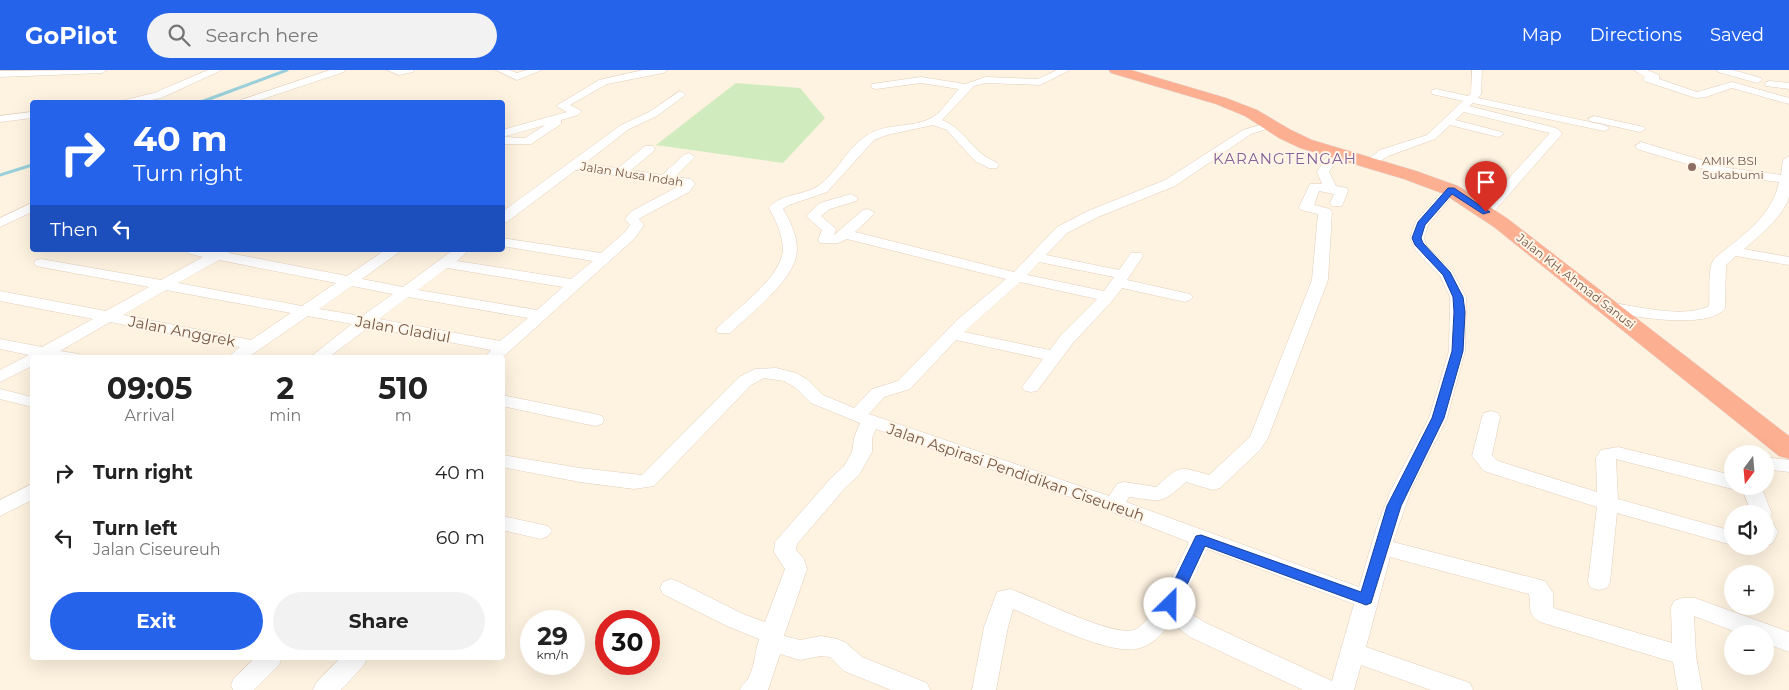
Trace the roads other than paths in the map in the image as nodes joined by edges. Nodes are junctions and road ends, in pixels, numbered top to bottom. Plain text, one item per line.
1 (102, 70) edge
2 (217, 70) edge
3 (339, 70) edge
4 (392, 70) edge
5 (409, 70) edge
6 (502, 70) edge
7 (537, 70) edge
8 (663, 70) edge
9 (1064, 70) edge
10 (1116, 70) edge
11 (1477, 70) edge
12 (1639, 70) edge
13 (1722, 70) edge
14 (24, 72) edge
15 (1, 81) edge
16 (1770, 84) junction
17 (876, 86) dead end
18 (1789, 86) edge
19 (967, 88) junction
20 (1436, 92) dead end
21 (680, 94) dead end
22 (1789, 99) edge
23 (138, 100) edge
24 (251, 100) edge
25 (1470, 100) junction
26 (30, 115) edge
27 (568, 115) junction
28 (0, 118) edge
29 (934, 121) junction
30 (1446, 121) junction
31 (1270, 125) junction
32 (1604, 128) dead end
33 (1640, 129) dead end
34 (505, 133) edge
35 (1498, 134) dead end
36 (505, 140) edge
37 (1641, 146) dead end
38 (649, 149) dead end
39 (1336, 153) junction
40 (689, 157) dead end
41 (1789, 160) edge
42 (1369, 163) junction
43 (993, 165) dead end
44 (574, 166) junction
45 (620, 172) junction
46 (665, 178) junction
47 (1787, 183) edge
48 (1330, 189) junction
49 (1451, 190) junction
50 (851, 198) dead end
51 (1337, 203) dead end
52 (30, 208) edge
53 (1486, 212) junction
54 (868, 214) dead end
55 (505, 217) edge
56 (0, 222) edge
57 (845, 234) junction
58 (505, 242) edge
59 (1731, 251) junction
60 (222, 252) edge
61 (391, 252) edge
62 (459, 252) edge
63 (1136, 256) dead end
64 (1036, 257) junction
65 (604, 258) junction
66 (1789, 260) edge
67 (41, 263) dead end
68 (444, 263) junction
69 (1017, 277) junction
70 (1121, 279) junction
71 (348, 281) junction
72 (574, 284) junction
73 (164, 286) junction
74 (405, 292) junction
75 (0, 296) edge
76 (1108, 296) junction
77 (1185, 297) dead end
78 (1608, 307) junction
79 (303, 311) junction
80 (541, 314) junction
81 (110, 317) junction
82 (364, 322) junction
83 (724, 330) dead end
84 (952, 334) junction
85 (0, 344) edge
86 (253, 345) junction
87 (498, 352) edge
88 (35, 355) edge
89 (40, 355) edge
90 (239, 355) edge
91 (321, 355) edge
92 (1054, 356) junction
93 (30, 361) edge
94 (0, 378) edge
95 (1031, 388) dead end
96 (0, 394) edge
97 (505, 401) edge
98 (30, 402) edge
99 (1491, 417) dead end
100 (863, 418) junction
101 (594, 420) dead end
102 (1784, 446) edge
103 (505, 462) edge
104 (1774, 465) edge
105 (1789, 466) edge
106 (1724, 480) edge
107 (30, 492) edge
108 (1608, 504) junction
109 (1114, 505) junction
110 (0, 509) edge
111 (505, 524) edge
112 (541, 531) dead end
113 (1724, 536) edge
114 (1201, 540) junction
115 (1381, 547) junction
116 (1599, 582) dead end
117 (671, 588) dead end
118 (1366, 599) junction
119 (1177, 611) junction
120 (771, 639) junction
121 (1789, 642) edge
122 (1352, 652) junction
123 (1684, 656) junction
124 (268, 660) edge
125 (353, 660) edge
126 (242, 685) dead end
127 (1695, 688) edge
128 (325, 690) edge
129 (752, 690) edge
130 (918, 690) edge
131 (984, 690) edge
132 (1327, 690) edge
133 (1342, 690) edge
134 (1461, 690) edge

1 - 14 street
2 - 23 street
3 - 24 street
4 - 5 street
6 - 7 street
8 - 27 street
9 - 19 street
10 - 31 highway, Jalan KH. Ahmad Sanusi
11 - 25 street
12 - 22 street
13 - 16 street
14 - 15 street
16 - 18 street
16 - 22 street
17 - 19 street
19 - 29 street
20 - 25 street
21 - 44 street
25 - 30 street
25 - 32 street
25 - 33 street
25 - 53 street
26 - 28 street
27 - 34 street
27 - 36 street
29 - 43 street
29 - 83 street
30 - 35 street
30 - 42 street
31 - 39 highway, Jalan KH. Ahmad Sanusi
31 - 64 street
37 - 47 street
38 - 45 street
39 - 42 highway, Jalan KH. Ahmad Sanusi
39 - 48 street
40 - 46 street
41 - 47 street
42 - 49 highway, Jalan KH. Ahmad Sanusi
44 - 45 street, Jalan Nusa Indah
44 - 55 street
45 - 46 street, Jalan Nusa Indah
46 - 65 street, Jalan Nusa Indah
47 - 59 street
48 - 51 street
48 - 109 street
49 - 53 highway, Jalan KH. Ahmad Sanusi
49 - 115 street
50 - 57 street
52 - 56 street
53 - 78 highway, Jalan KH. Ahmad Sanusi
54 - 57 street
57 - 69 street
58 - 65 street
59 - 66 street
59 - 78 street
60 - 71 street
60 - 73 street
61 - 71 street
62 - 68 street
63 - 70 street
64 - 69 street
64 - 70 street
65 - 72 street
67 - 73 street, Jalan Gladiul
68 - 72 street
68 - 74 street
69 - 76 street
69 - 84 street
70 - 76 street
70 - 77 street
71 - 74 street
71 - 79 street
72 - 80 street
73 - 79 street, Jalan Gladiul
73 - 81 street
74 - 80 street
74 - 82 street
75 - 81 street, Jalan Anggrek
76 - 92 street
78 - 102 highway, Jalan KH. Ahmad Sanusi
79 - 82 street, Jalan Gladiul
79 - 86 street
80 - 87 street
81 - 86 street, Jalan Anggrek
81 - 89 street
82 - 87 street, Jalan Gladiul
82 - 91 street
84 - 92 street
84 - 100 street
85 - 88 street
86 - 90 street
92 - 95 street
93 - 94 street
96 - 98 street
97 - 101 street
99 - 108 street
100 - 103 street, Jalan Aspirasi Pendidikan Ciseureuh
100 - 109 street, Jalan Aspirasi Pendidikan Ciseureuh
100 - 120 street
104 - 105 street
106 - 108 street
107 - 110 street
108 - 113 street
108 - 116 street
109 - 114 street, Jalan Aspirasi Pendidikan Ciseureuh
111 - 112 street
114 - 118 street, Jalan Aspirasi Pendidikan Ciseureuh
114 - 119 street
115 - 118 street
115 - 123 street
117 - 120 street
118 - 122 street
119 - 131 street
119 - 132 street
120 - 129 street
120 - 130 street
121 - 123 street
122 - 133 street
122 - 134 street
123 - 127 street
124 - 126 street
125 - 128 street

